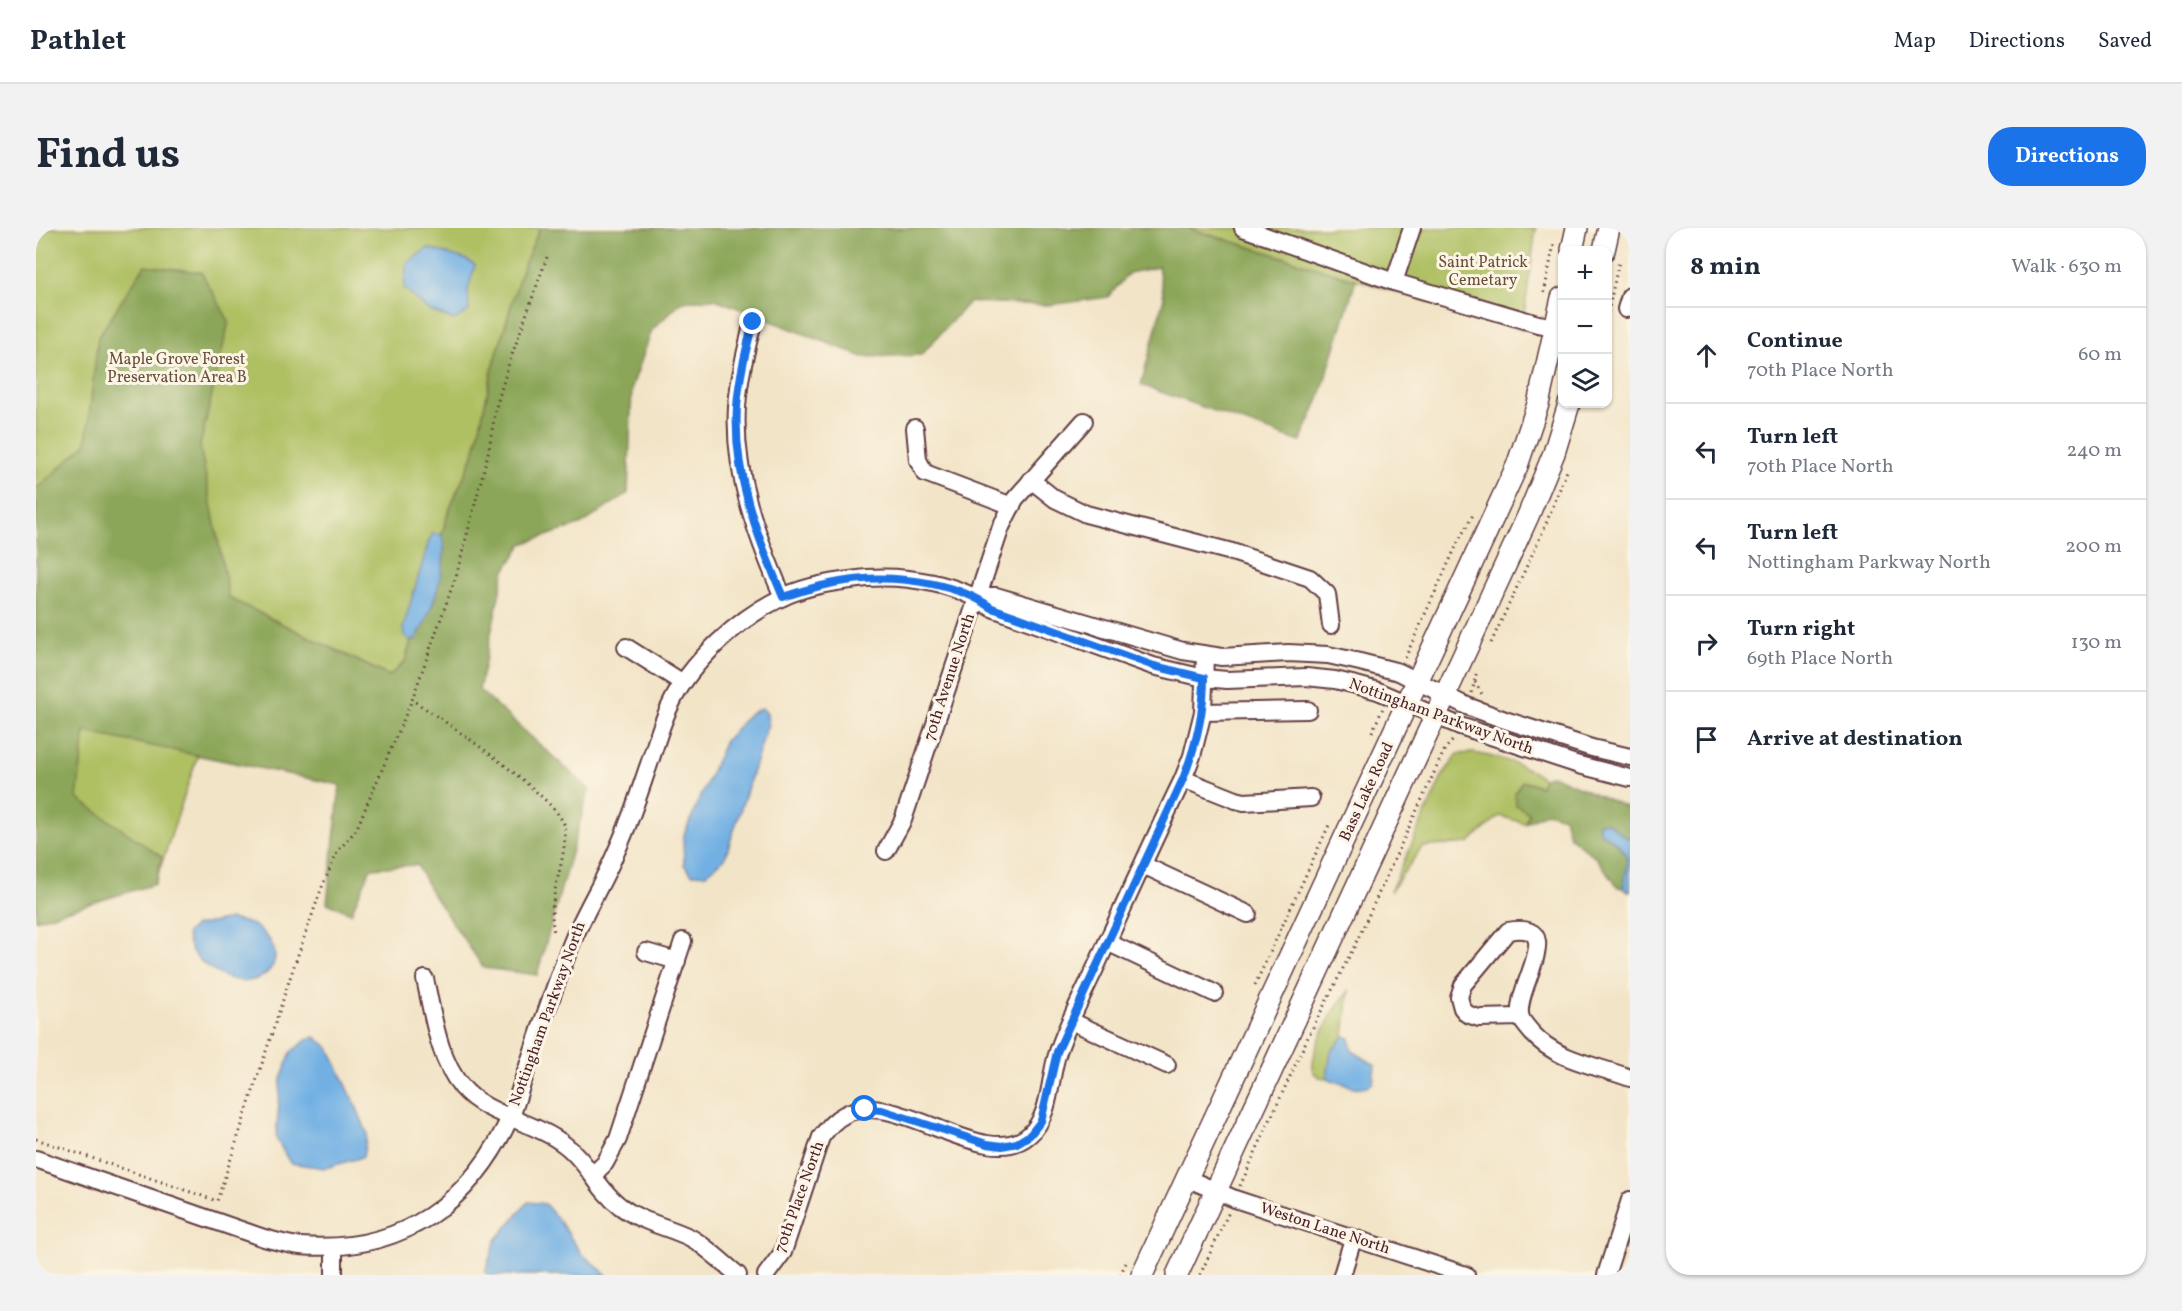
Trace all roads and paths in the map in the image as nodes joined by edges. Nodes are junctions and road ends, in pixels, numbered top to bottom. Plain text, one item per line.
1 (1243, 228) edge
2 (1412, 228) edge
3 (1577, 228) edge
4 (1609, 228) edge
5 (1555, 238) dead end
6 (1573, 246) edge
7 (1611, 246) edge
8 (547, 256) dead end
9 (1394, 282) junction
10 (1553, 296) edge
11 (753, 322) dead end
12 (1557, 327) junction
13 (1568, 408) edge
14 (1084, 421) dead end
15 (915, 428) dead end
16 (1031, 480) junction
17 (1011, 506) junction
18 (1474, 513) dead end
19 (976, 596) junction
20 (783, 597) junction
21 (1330, 625) dead end
22 (626, 646) dead end
23 (1409, 649) dead end
24 (1205, 656) junction
25 (1204, 678) junction
26 (1418, 681) junction
27 (683, 683) junction
28 (1446, 695) junction
29 (412, 700) junction
30 (1408, 703) junction
31 (1308, 710) dead end
32 (1203, 712) junction
33 (1436, 717) junction
34 (1451, 743) dead end
35 (1630, 757) edge
36 (1630, 778) edge
37 (1183, 779) junction
38 (1311, 798) dead end
39 (886, 851) dead end
40 (1143, 865) junction
41 (1248, 914) dead end
42 (554, 932) dead end
43 (683, 941) dead end
44 (1107, 942) junction
45 (646, 952) dead end
46 (677, 961) junction
47 (425, 979) dead end
48 (1214, 993) dead end
49 (1520, 1017) junction
50 (1071, 1022) junction
51 (1167, 1065) dead end
52 (1630, 1078) edge
53 (511, 1116) junction
54 (36, 1139) edge
55 (36, 1159) edge
56 (593, 1175) junction
57 (1186, 1178) junction
58 (1241, 1183) dead end
59 (1216, 1192) junction
60 (1630, 1200) edge
61 (1228, 1213) dead end
62 (1353, 1239) junction
63 (334, 1247) junction
64 (334, 1275) edge
65 (738, 1275) edge
66 (766, 1275) edge
67 (1142, 1275) edge
68 (1177, 1275) edge
69 (1200, 1275) edge
70 (1342, 1275) edge
71 (1466, 1275) edge
72 (1606, 1275) edge

1 - 9 street
2 - 9 street
3 - 6 main road
4 - 7 main road
5 - 10 path
8 - 29 path
9 - 12 street
10 - 12 main road, Bass Lake Road
11 - 20 street
12 - 26 main road, Bass Lake Road
13 - 28 main road, Bass Lake Road
14 - 16 street, 70th Avenue North
15 - 17 street
16 - 17 street, 70th Avenue North
16 - 21 street
17 - 19 street, 70th Avenue North
18 - 23 path
19 - 20 street, Nottingham Parkway North
19 - 24 street, Nottingham Parkway North
19 - 25 street, Nottingham Parkway North
19 - 39 street, 70th Avenue North
20 - 27 street, Nottingham Parkway North
22 - 27 street
24 - 25 street, 70th Place North
24 - 26 street, Nottingham Parkway North
25 - 30 street, Nottingham Parkway North
25 - 32 street, 70th Place North
26 - 28 street, Nottingham Parkway North
26 - 30 main road, Bass Lake Road
27 - 53 street, Nottingham Parkway North
28 - 33 main road, Bass Lake Road
28 - 35 street, Nottingham Parkway North
29 - 42 path
29 - 54 path
30 - 33 street, Nottingham Parkway North
30 - 57 main road, Bass Lake Road
31 - 32 street
32 - 37 street, 70th Place North
33 - 36 street, Nottingham Parkway North
33 - 59 main road, Bass Lake Road
34 - 58 path
37 - 38 street
37 - 40 street, 70th Place North
40 - 41 street
40 - 44 street, 70th Place North
43 - 46 street
44 - 48 street
44 - 50 street, 70th Place North
45 - 46 street
46 - 56 street
47 - 53 street
49 - 49 street
49 - 52 street
50 - 51 street
50 - 66 street, 70th Place North
53 - 56 street
53 - 63 street, Nottingham Parkway North
55 - 63 street, Nottingham Parkway North
56 - 65 street
57 - 59 street, Weston Lane North
57 - 67 main road, Bass Lake Road
59 - 62 street, Weston Lane North
59 - 68 main road, Bass Lake Road
60 - 72 street
61 - 69 path
62 - 70 street
62 - 71 street, Weston Lane North
63 - 64 street

